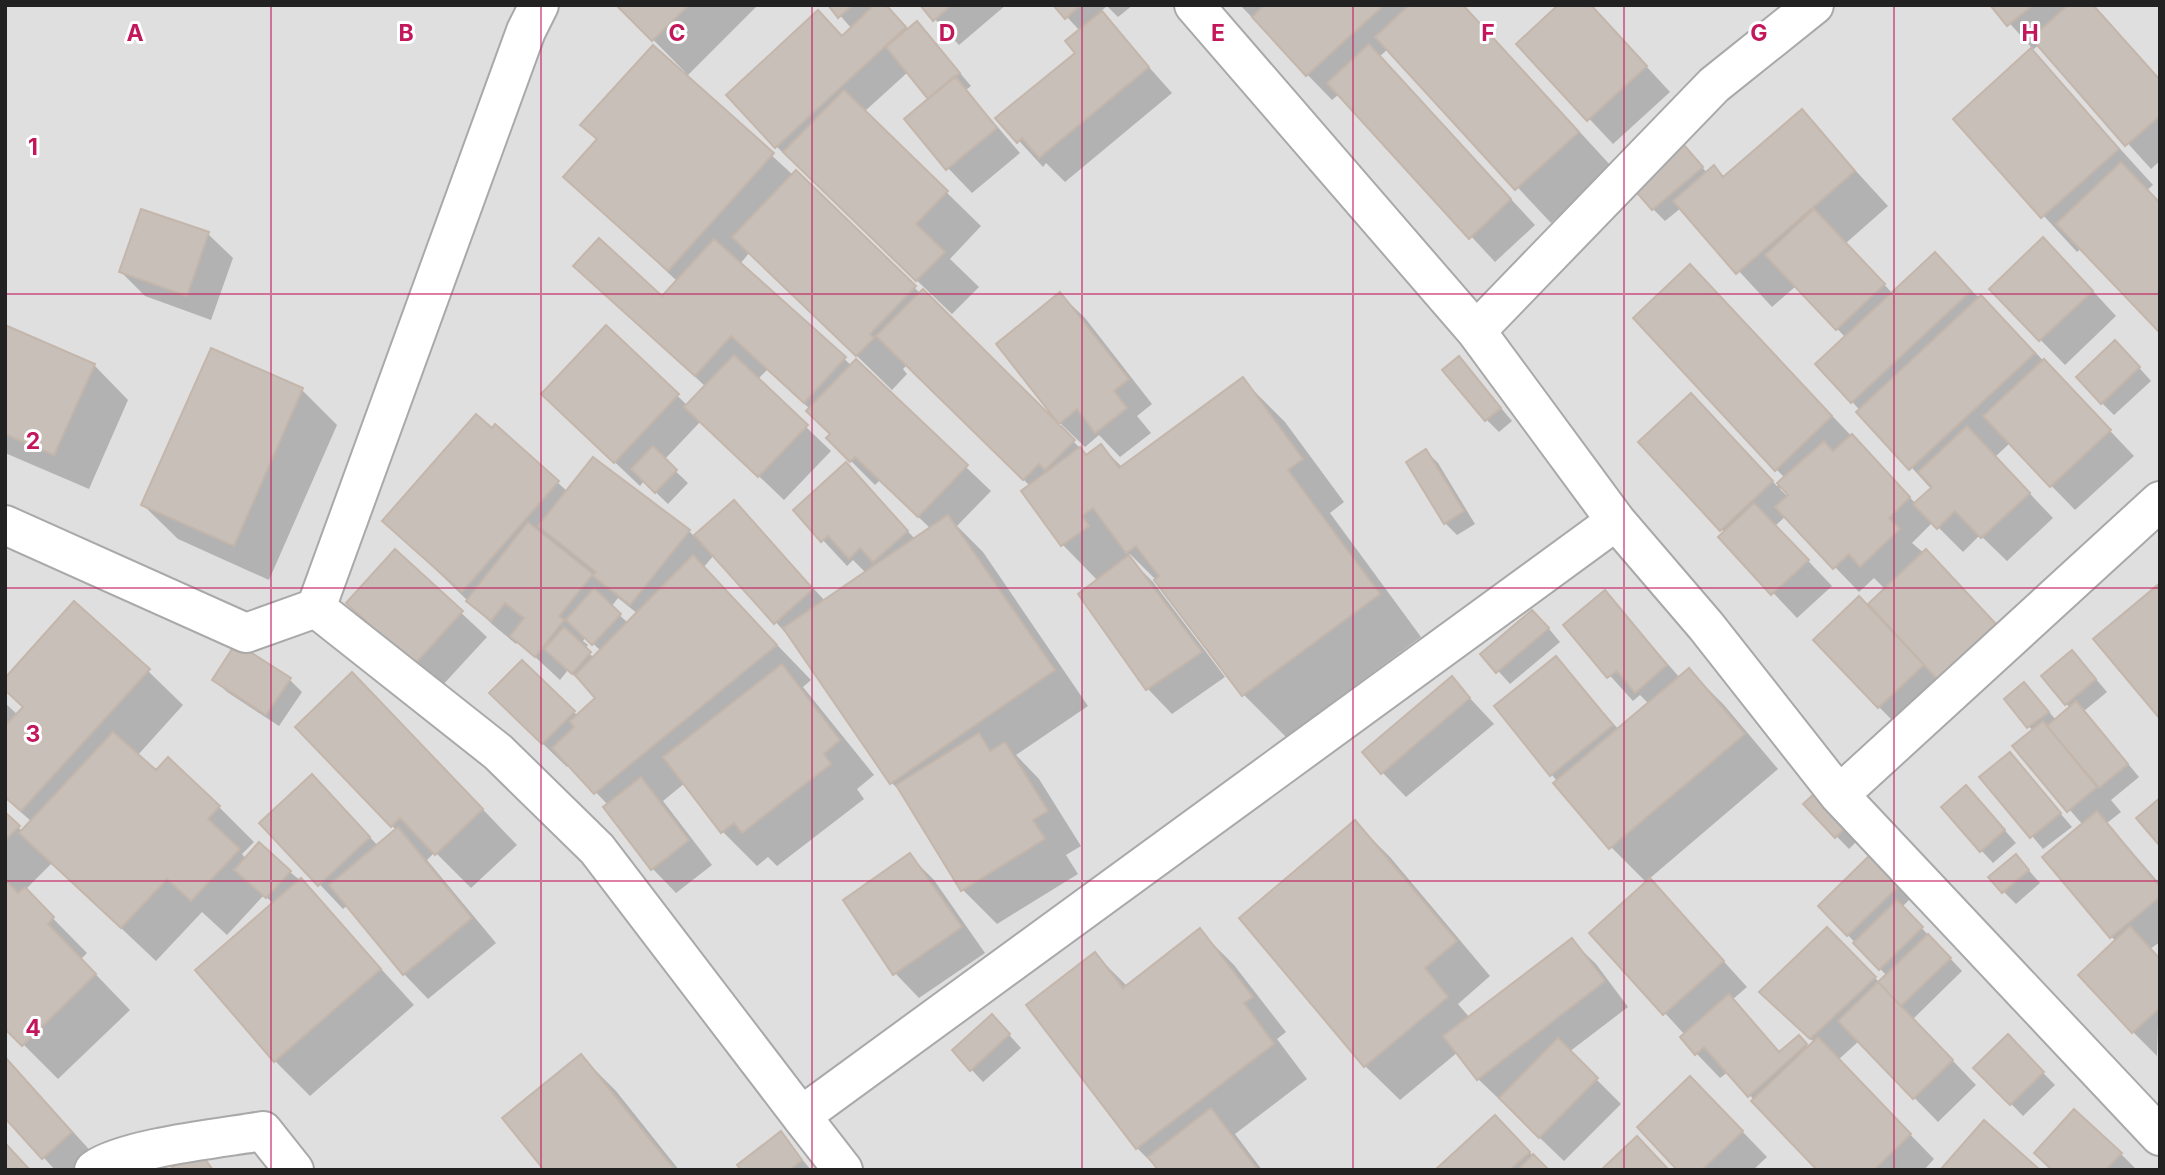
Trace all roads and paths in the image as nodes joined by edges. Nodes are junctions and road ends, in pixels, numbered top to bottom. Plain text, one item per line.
1 (540, 5) edge
2 (1194, 5) edge
3 (1814, 5) edge
4 (1476, 331) junction
5 (2160, 501) edge
6 (1616, 521) junction
7 (5, 525) edge
8 (316, 608) junction
9 (1839, 794) junction
10 (801, 1116) junction
11 (2160, 1136) edge
12 (94, 1170) edge
13 (294, 1170) edge
14 (843, 1170) edge

1 - 8 street
2 - 4 street
3 - 4 street
4 - 6 street
5 - 9 street
6 - 9 street
6 - 10 street
7 - 8 street
8 - 10 street
9 - 11 street
10 - 14 street
12 - 13 street

